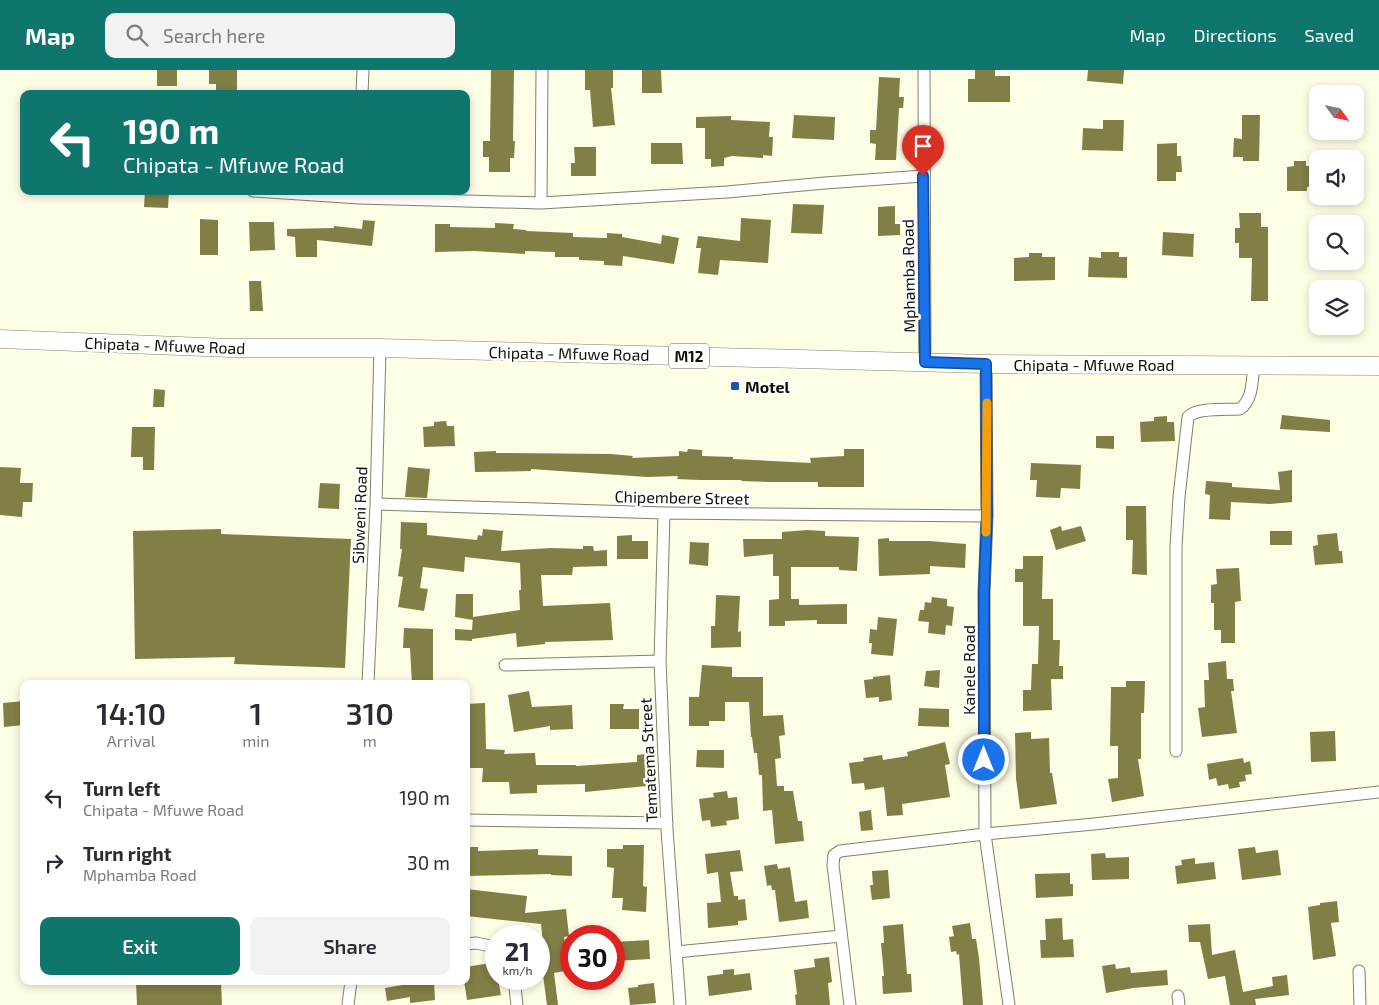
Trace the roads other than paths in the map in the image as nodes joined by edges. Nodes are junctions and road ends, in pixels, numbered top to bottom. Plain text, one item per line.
1 (363, 70) edge
2 (542, 70) edge
3 (924, 70) edge
4 (362, 90) edge
5 (923, 176) junction
6 (359, 195) edge
7 (541, 204) junction
8 (0, 339) edge
9 (380, 348) junction
10 (925, 362) junction
11 (986, 364) junction
12 (1254, 365) junction
13 (1379, 366) edge
14 (376, 504) junction
15 (664, 514) junction
16 (987, 516) junction
17 (660, 661) junction
18 (505, 664) dead end
19 (368, 680) edge
20 (1176, 751) dead end
21 (1379, 792) edge
22 (470, 820) edge
23 (667, 823) junction
24 (985, 834) junction
25 (841, 936) junction
26 (470, 944) edge
27 (485, 945) edge
28 (676, 952) junction
29 (1359, 971) dead end
30 (350, 985) edge
31 (515, 990) edge
32 (348, 1005) edge
33 (517, 1005) edge
34 (680, 1005) edge
35 (850, 1005) edge
36 (1008, 1005) edge
37 (1360, 1005) edge

1 - 4 street
2 - 7 street
3 - 5 street, Mphamba Road
5 - 7 street
5 - 10 street, Mphamba Road
6 - 7 street
8 - 9 main road, Chipata - Mfuwe Road / M12
9 - 10 main road, Chipata - Mfuwe Road / M12
9 - 14 street, Sibweni Road
10 - 11 main road, Chipata - Mfuwe Road / M12
11 - 12 main road, Chipata - Mfuwe Road / M12
11 - 16 street, Kanele Road
12 - 13 main road, Chipata - Mfuwe Road / M12
12 - 20 street
14 - 15 street, Chipembere Street
14 - 19 street, Sibweni Road
15 - 16 street, Chipembere Street
15 - 17 street, Tematema Street
16 - 24 street, Kanele Road
17 - 18 street
17 - 23 street, Tematema Street
21 - 24 street
22 - 23 street
23 - 28 street, Tematema Street
24 - 25 street
24 - 36 street, Kanele Road
25 - 28 street
25 - 35 street
26 - 27 street
28 - 34 street, Tematema Street
29 - 37 street
30 - 32 street
31 - 33 street

